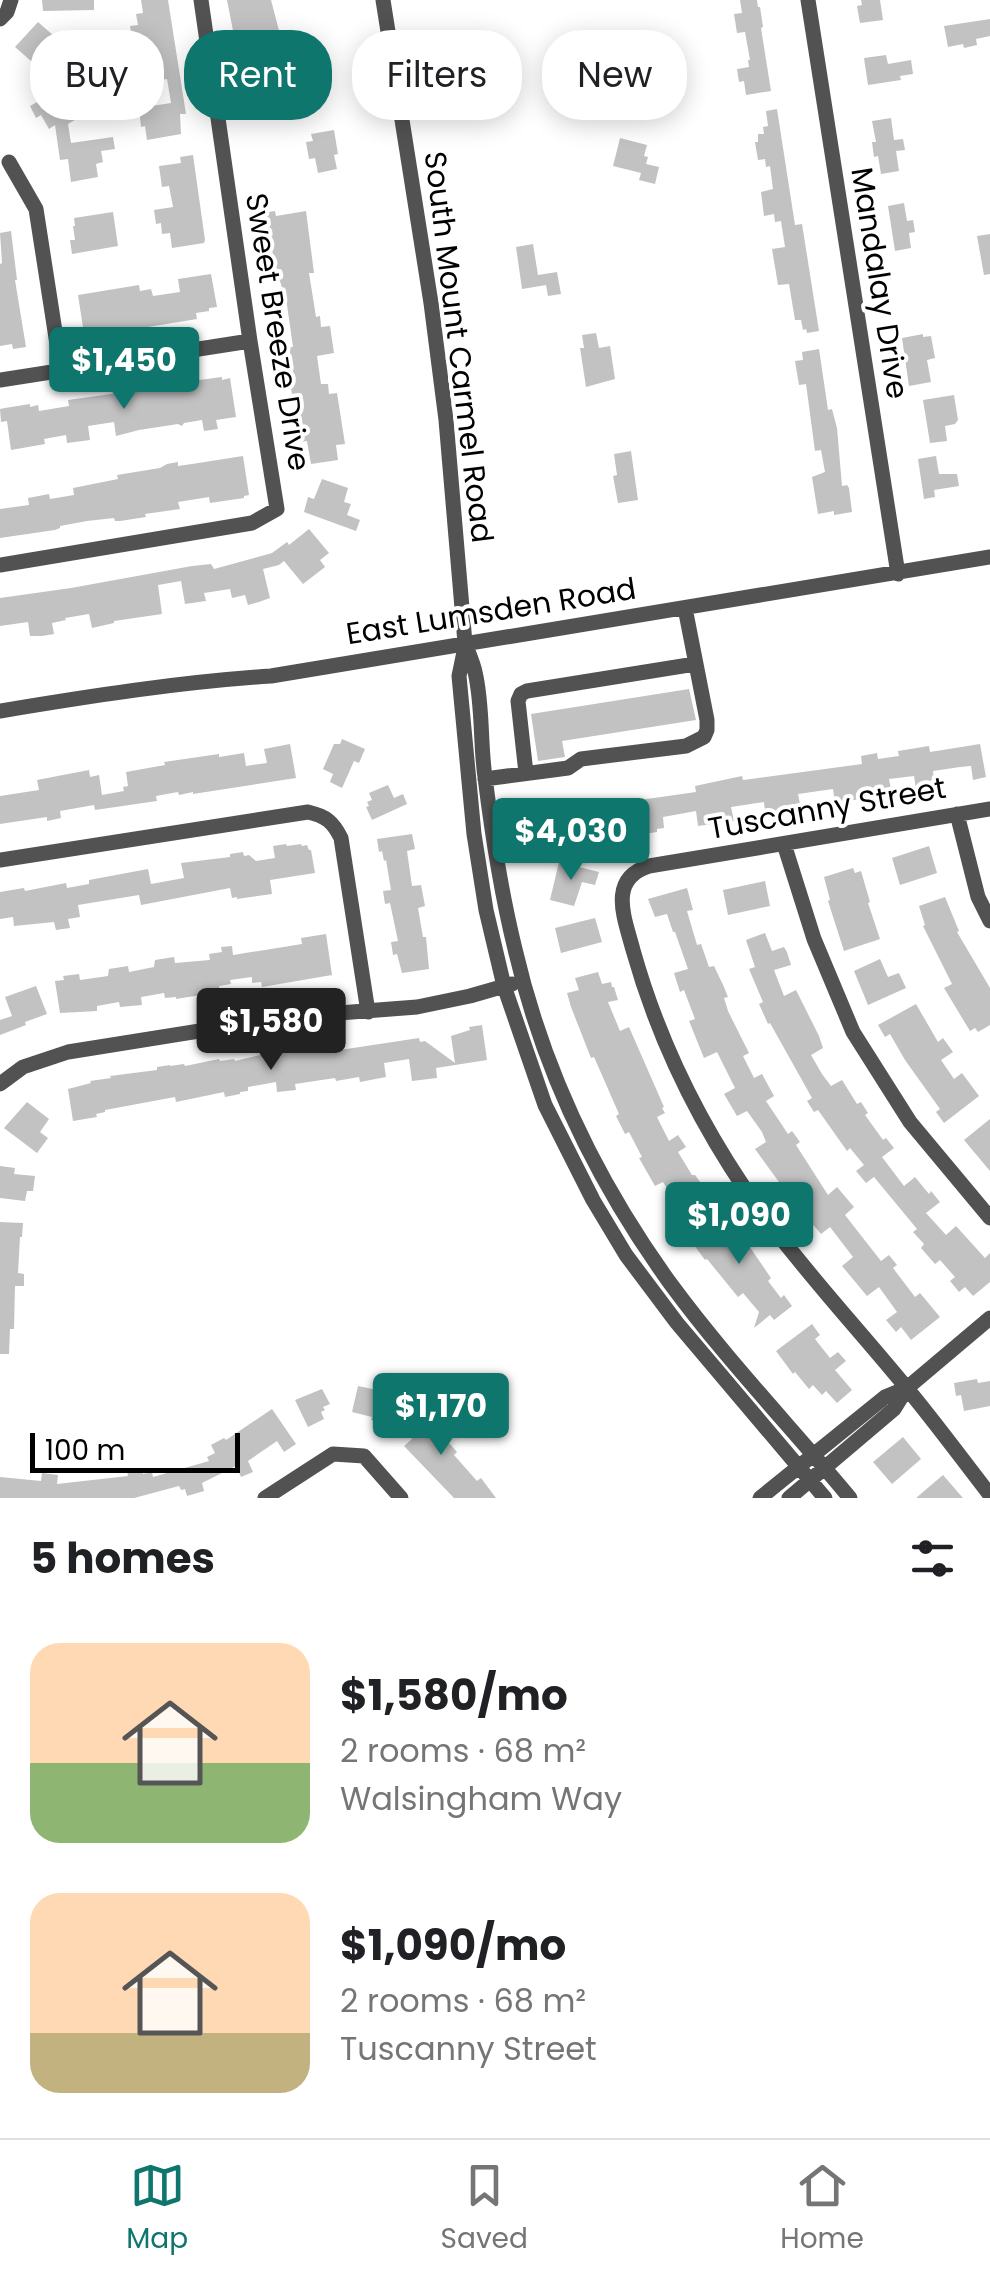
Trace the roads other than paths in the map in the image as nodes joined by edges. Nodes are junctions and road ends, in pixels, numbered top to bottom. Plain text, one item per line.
1 (11, 0) edge
2 (201, 0) edge
3 (383, 0) edge
4 (808, 0) edge
5 (0, 19) edge
6 (9, 162) dead end
7 (250, 341) junction
8 (61, 370) junction
9 (0, 380) edge
10 (990, 558) edge
11 (0, 565) edge
12 (898, 574) junction
13 (685, 608) junction
14 (466, 643) junction
15 (694, 664) junction
16 (0, 710) edge
17 (526, 773) junction
18 (485, 779) junction
19 (990, 808) edge
20 (957, 814) junction
21 (784, 844) junction
22 (0, 860) edge
23 (990, 922) edge
24 (523, 980) junction
25 (504, 986) junction
26 (368, 1012) junction
27 (0, 1084) edge
28 (990, 1218) edge
29 (990, 1318) edge
30 (907, 1388) junction
31 (814, 1455) junction
32 (798, 1466) junction
33 (825, 1468) junction
34 (810, 1480) junction
35 (990, 1495) edge
36 (265, 1498) edge
37 (400, 1498) edge
38 (760, 1498) edge
39 (789, 1498) edge
40 (825, 1498) edge
41 (850, 1498) edge

1 - 5 street
2 - 7 street, Sweet Breeze Drive
3 - 14 street, South Mount Carmel Road
4 - 12 street, Mandalay Drive
6 - 8 street
7 - 8 street
7 - 11 street, Sweet Breeze Drive
8 - 9 street
10 - 12 street, East Lumsden Road
12 - 13 street, East Lumsden Road
13 - 14 street, East Lumsden Road
13 - 15 street
14 - 16 street, East Lumsden Road
14 - 18 street, South Mount Carmel Road
14 - 25 street, South Mount Carmel Road
15 - 17 street
15 - 17 street
17 - 18 street
18 - 24 street, South Mount Carmel Road
19 - 20 street, Tuscanny Street
20 - 21 street, Tuscanny Street
20 - 23 street
21 - 28 street
21 - 30 street, Tuscanny Street
22 - 26 street
24 - 25 street
24 - 31 street, South Mount Carmel Road
25 - 26 street
25 - 32 street, South Mount Carmel Road
26 - 27 street
29 - 30 street
30 - 31 street
30 - 33 street
30 - 35 street, Tuscanny Street
31 - 32 street
31 - 33 street, South Mount Carmel Road
32 - 34 street, South Mount Carmel Road
32 - 38 street
33 - 34 street
33 - 41 street, South Mount Carmel Road
34 - 39 street
34 - 40 street, South Mount Carmel Road
36 - 37 street

